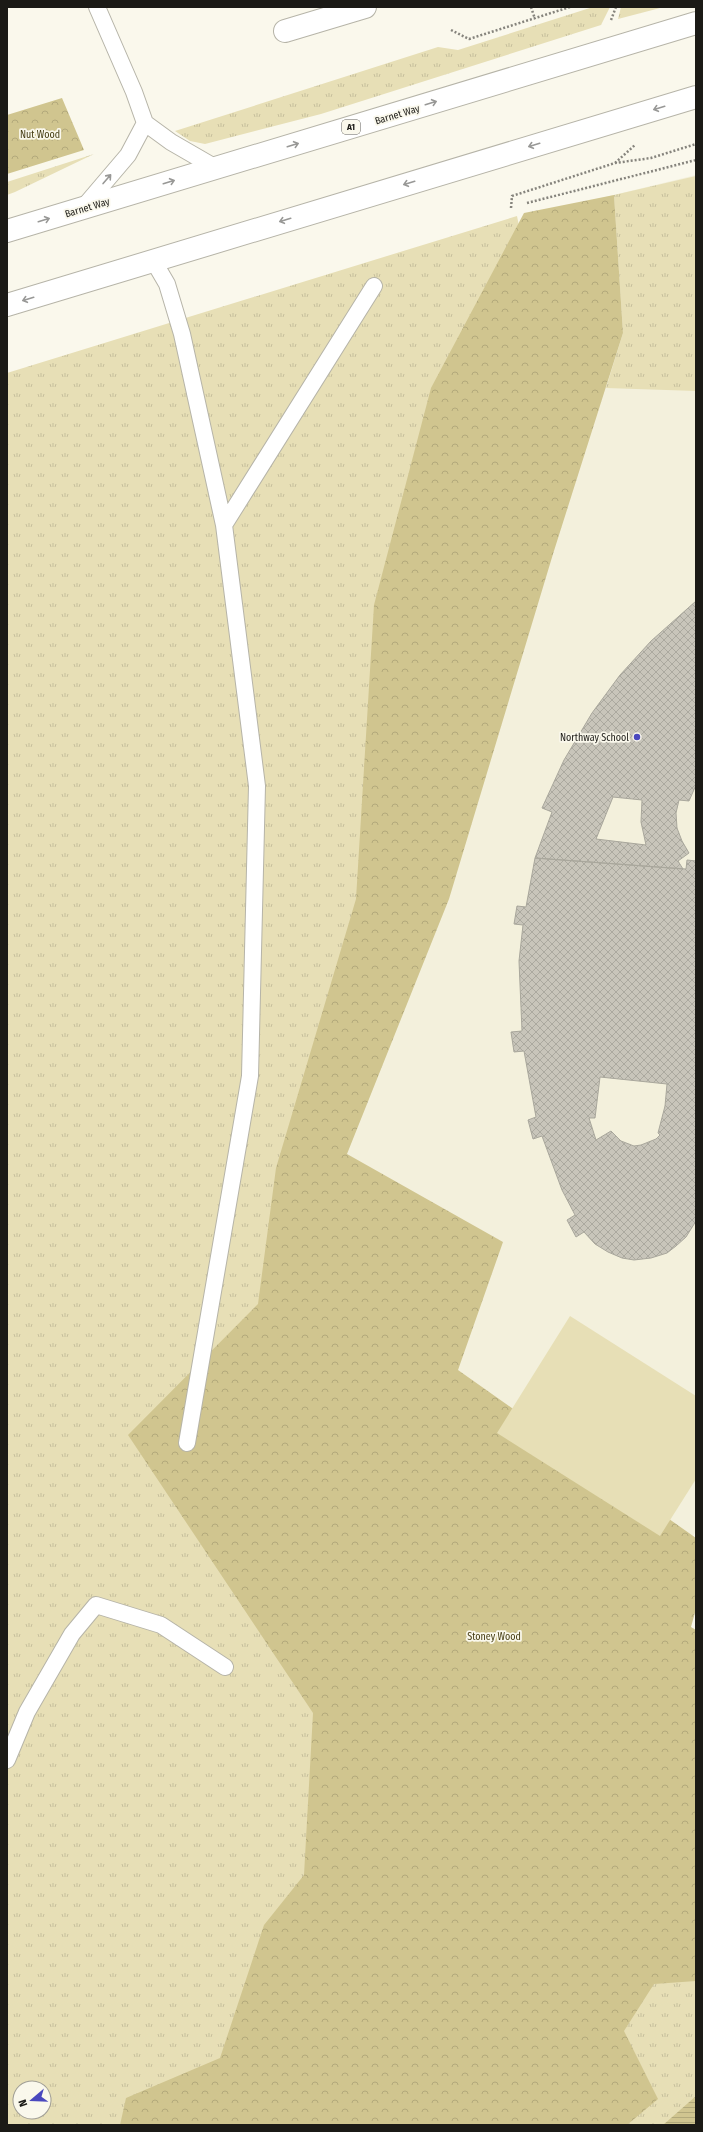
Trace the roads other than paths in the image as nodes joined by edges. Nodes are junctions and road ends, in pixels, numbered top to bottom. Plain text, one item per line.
1 (98, 7) edge
2 (366, 7) edge
3 (696, 24) edge
4 (285, 31) dead end
5 (696, 97) edge
6 (145, 122) junction
7 (216, 168) junction
8 (82, 209) junction
9 (7, 232) edge
10 (153, 260) junction
11 (374, 286) dead end
12 (7, 305) edge
13 (224, 525) junction
14 (187, 1443) dead end
15 (225, 1667) dead end
16 (7, 1760) edge

1 - 6 lane
2 - 4 main road
7 -> 3 main road, Barnet Way / A1
5 -> 10 main road
6 - 7 lane
8 -> 6 lane
8 -> 7 main road, Barnet Way / A1
9 -> 8 main road, Barnet Way / A1
10 -> 12 main road
10 - 13 lane
11 - 13 lane
13 - 14 lane
15 - 16 lane

